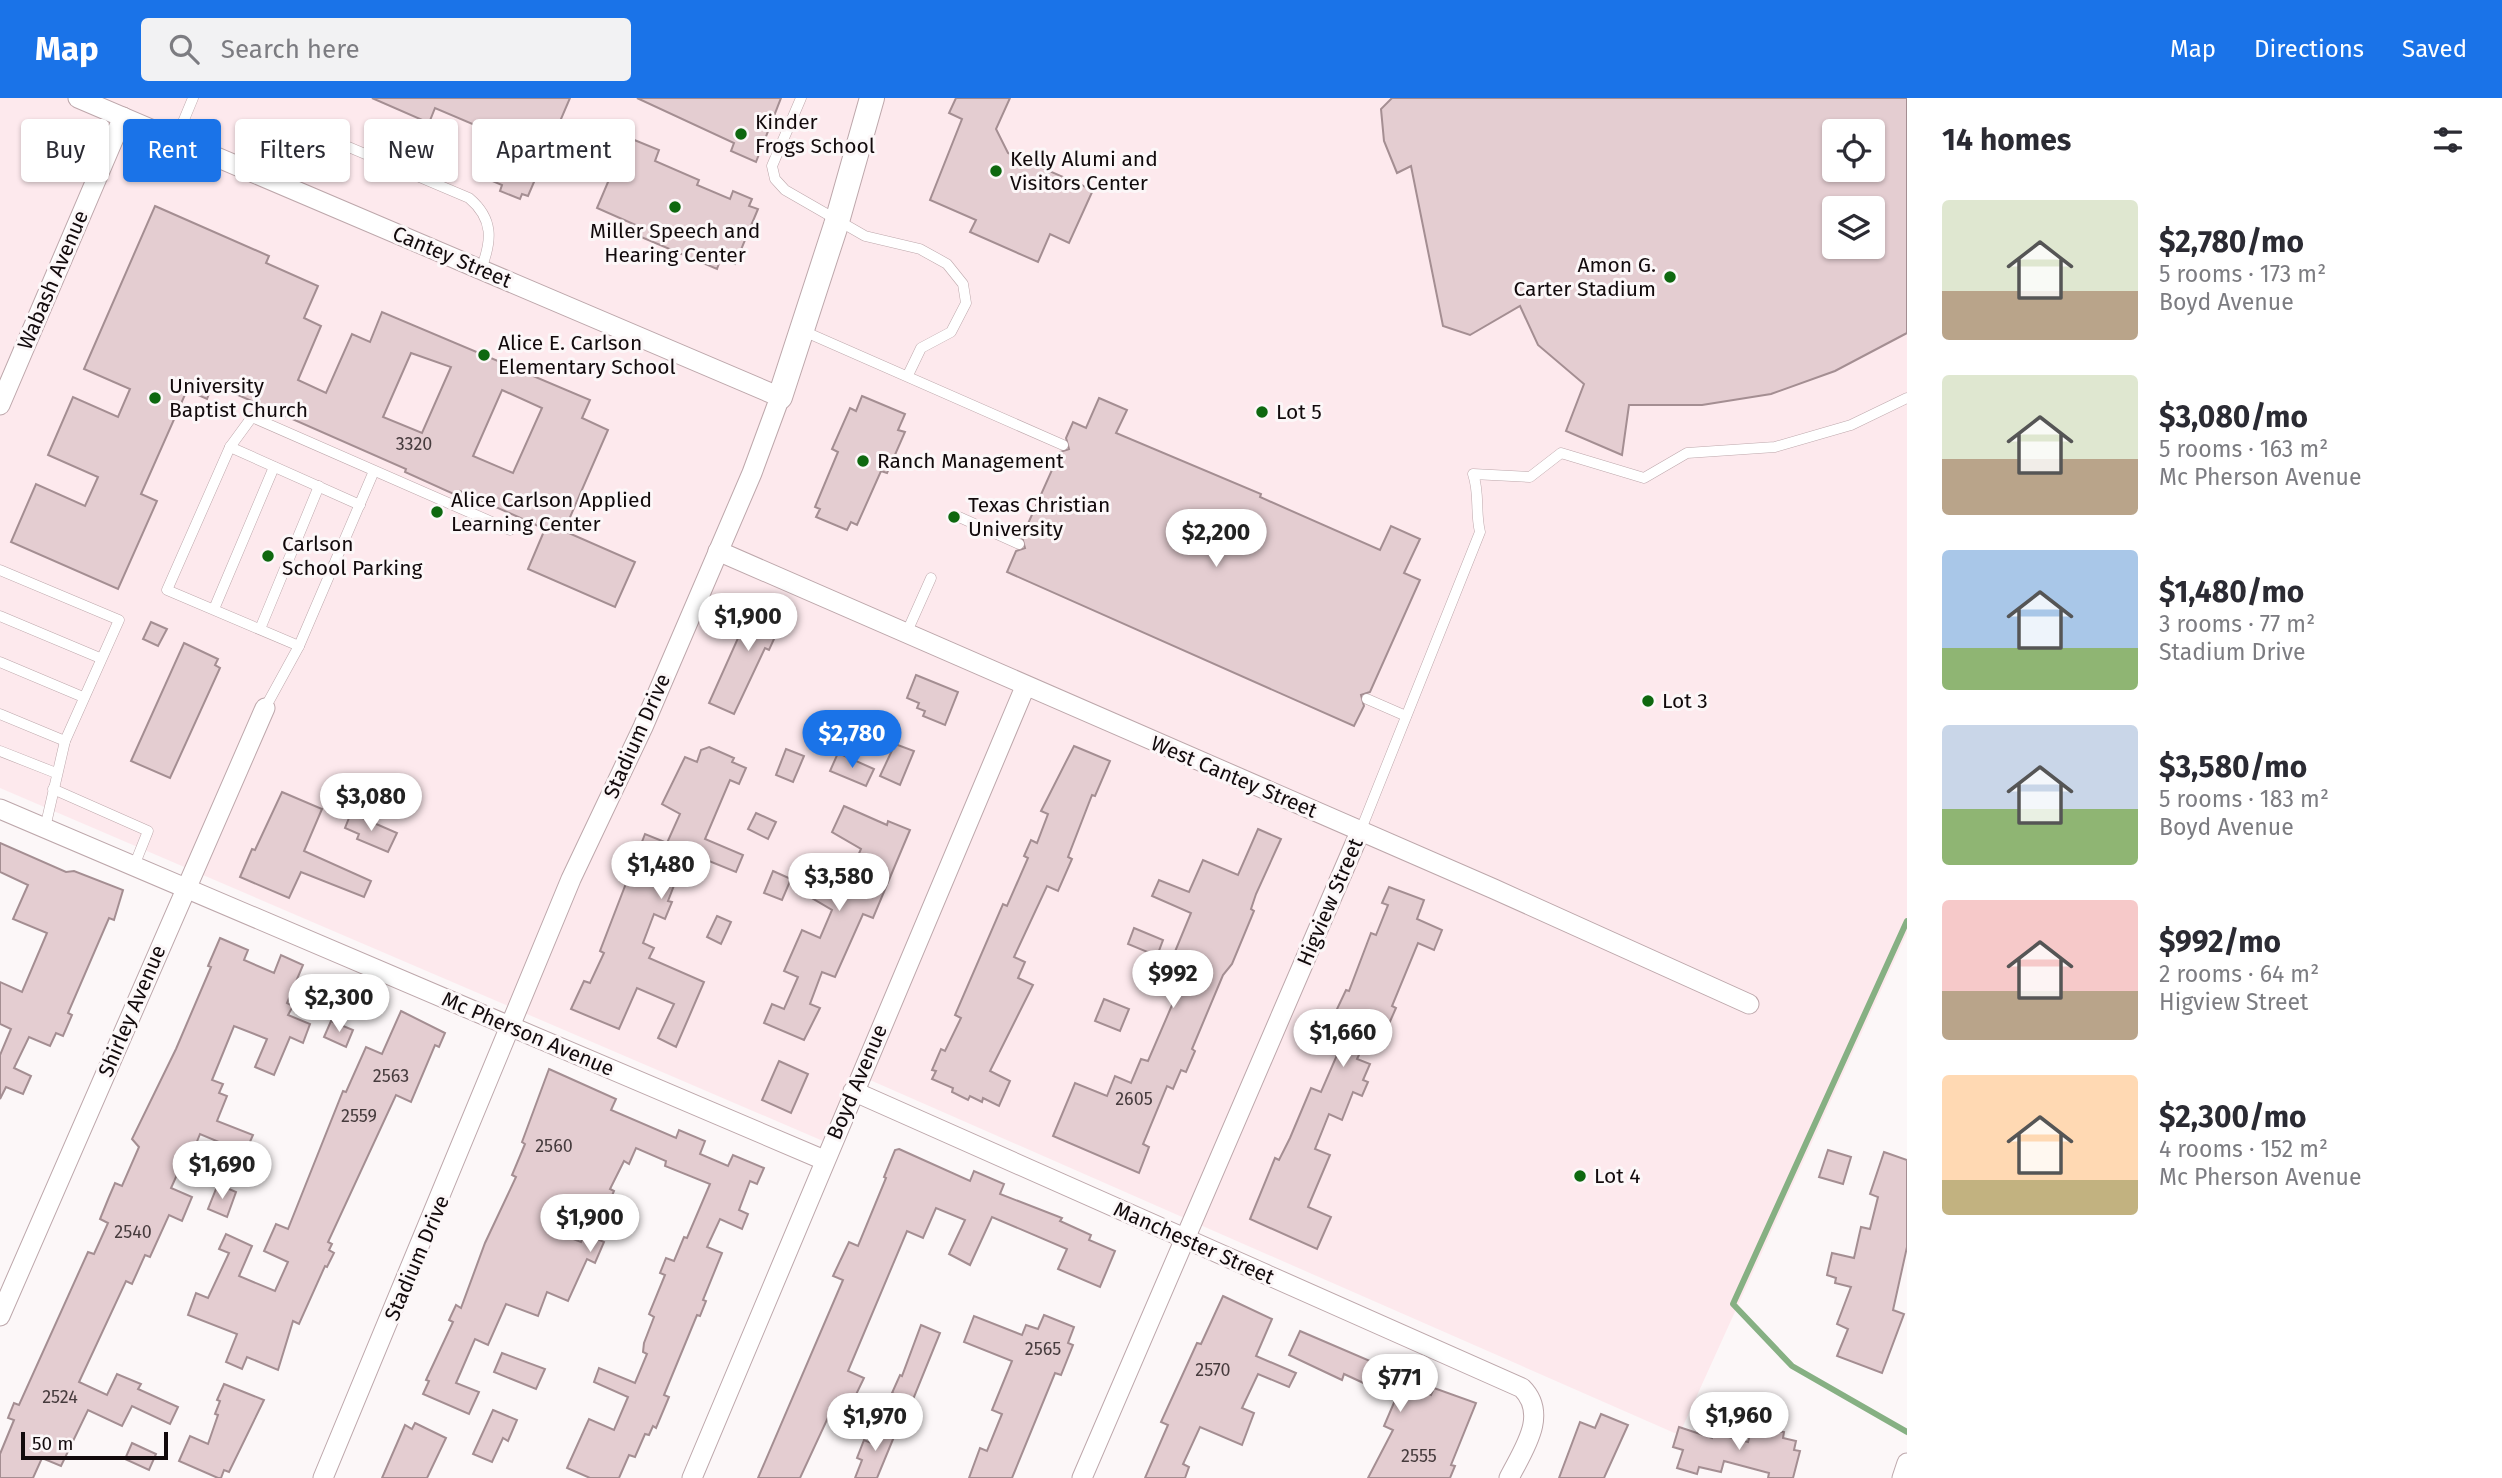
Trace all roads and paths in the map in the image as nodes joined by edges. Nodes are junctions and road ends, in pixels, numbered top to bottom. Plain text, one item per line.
1 (78, 98) edge
2 (193, 98) edge
3 (801, 98) edge
4 (872, 98) edge
5 (123, 117) junction
6 (128, 119) edge
7 (184, 119) edge
8 (350, 147) edge
9 (276, 182) edge
10 (838, 218) junction
11 (481, 269) junction
12 (801, 330) junction
13 (908, 375) junction
14 (780, 397) junction
15 (1907, 398) edge
16 (0, 405) edge
17 (1063, 445) dead end
18 (230, 447) junction
19 (274, 467) junction
20 (374, 471) junction
21 (319, 486) junction
22 (360, 505) junction
23 (958, 517) dead end
24 (510, 530) dead end
25 (1019, 544) dead end
26 (718, 551) junction
27 (0, 570) edge
28 (931, 578) dead end
29 (214, 610) junction
30 (0, 616) edge
31 (260, 629) junction
32 (906, 634) junction
33 (299, 646) junction
34 (100, 658) junction
35 (0, 662) edge
36 (1025, 687) junction
37 (83, 696) junction
38 (1367, 699) dead end
39 (265, 708) joint
40 (0, 714) edge
41 (1406, 716) junction
42 (65, 741) junction
43 (0, 751) edge
44 (57, 773) junction
45 (53, 789) junction
46 (0, 809) edge
47 (45, 828) junction
48 (1360, 832) junction
49 (134, 866) junction
50 (185, 888) junction
51 (1749, 1004) dead end
52 (512, 1028) junction
53 (853, 1091) junction
54 (824, 1160) junction
55 (1185, 1240) junction
56 (0, 1316) edge
57 (1907, 1462) edge
58 (323, 1478) edge
59 (692, 1478) edge
60 (1082, 1478) edge
61 (1510, 1478) edge
62 (1902, 1478) edge

1 - 5 street
2 - 7 lane
3 - 10 lane
4 - 10 street, Stadium Drive
5 - 6 street, Cantey Street
5 - 16 street, Wabash Avenue
8 - 11 lane
9 - 11 street, Cantey Street
10 - 12 street, Stadium Drive
10 - 13 lane
11 - 14 street, Cantey Street
12 - 13 lane
12 - 14 street, Stadium Drive
13 - 17 lane
14 - 26 street, Stadium Drive
15 - 41 lane, Higview Street
18 - 19 lane
18 - 20 lane
18 - 29 lane
19 - 21 lane
19 - 29 lane
20 - 22 lane
20 - 24 lane
21 - 22 lane
21 - 31 lane
22 - 33 lane
23 - 25 lane
26 - 32 street, West Cantey Street
26 - 52 street, Stadium Drive
27 - 34 lane
28 - 32 lane
29 - 31 lane
30 - 34 lane
31 - 33 lane
32 - 36 street, West Cantey Street
33 - 39 lane
34 - 37 lane
35 - 37 lane
36 - 48 street, West Cantey Street
36 - 53 street, Boyd Avenue
37 - 42 lane
38 - 41 lane
39 - 50 street, Shirley Avenue
40 - 42 lane
41 - 48 lane, Higview Street
42 - 44 lane
43 - 44 lane
44 - 45 lane
45 - 47 lane
45 - 49 lane
46 - 47 street, Mc Pherson Avenue
47 - 49 street, Mc Pherson Avenue
48 - 51 street, West Cantey Street
48 - 55 street, Higview Street
49 - 50 street, Mc Pherson Avenue
50 - 52 street, Mc Pherson Avenue
50 - 56 street, Shirley Avenue
52 - 54 street, Mc Pherson Avenue
52 - 58 street, Stadium Drive
53 - 54 street, Boyd Avenue
53 - 55 street, Manchester Street
54 - 59 street, Boyd Avenue
55 - 60 street, Higview Street
55 - 61 street, Manchester Street
57 - 62 street

